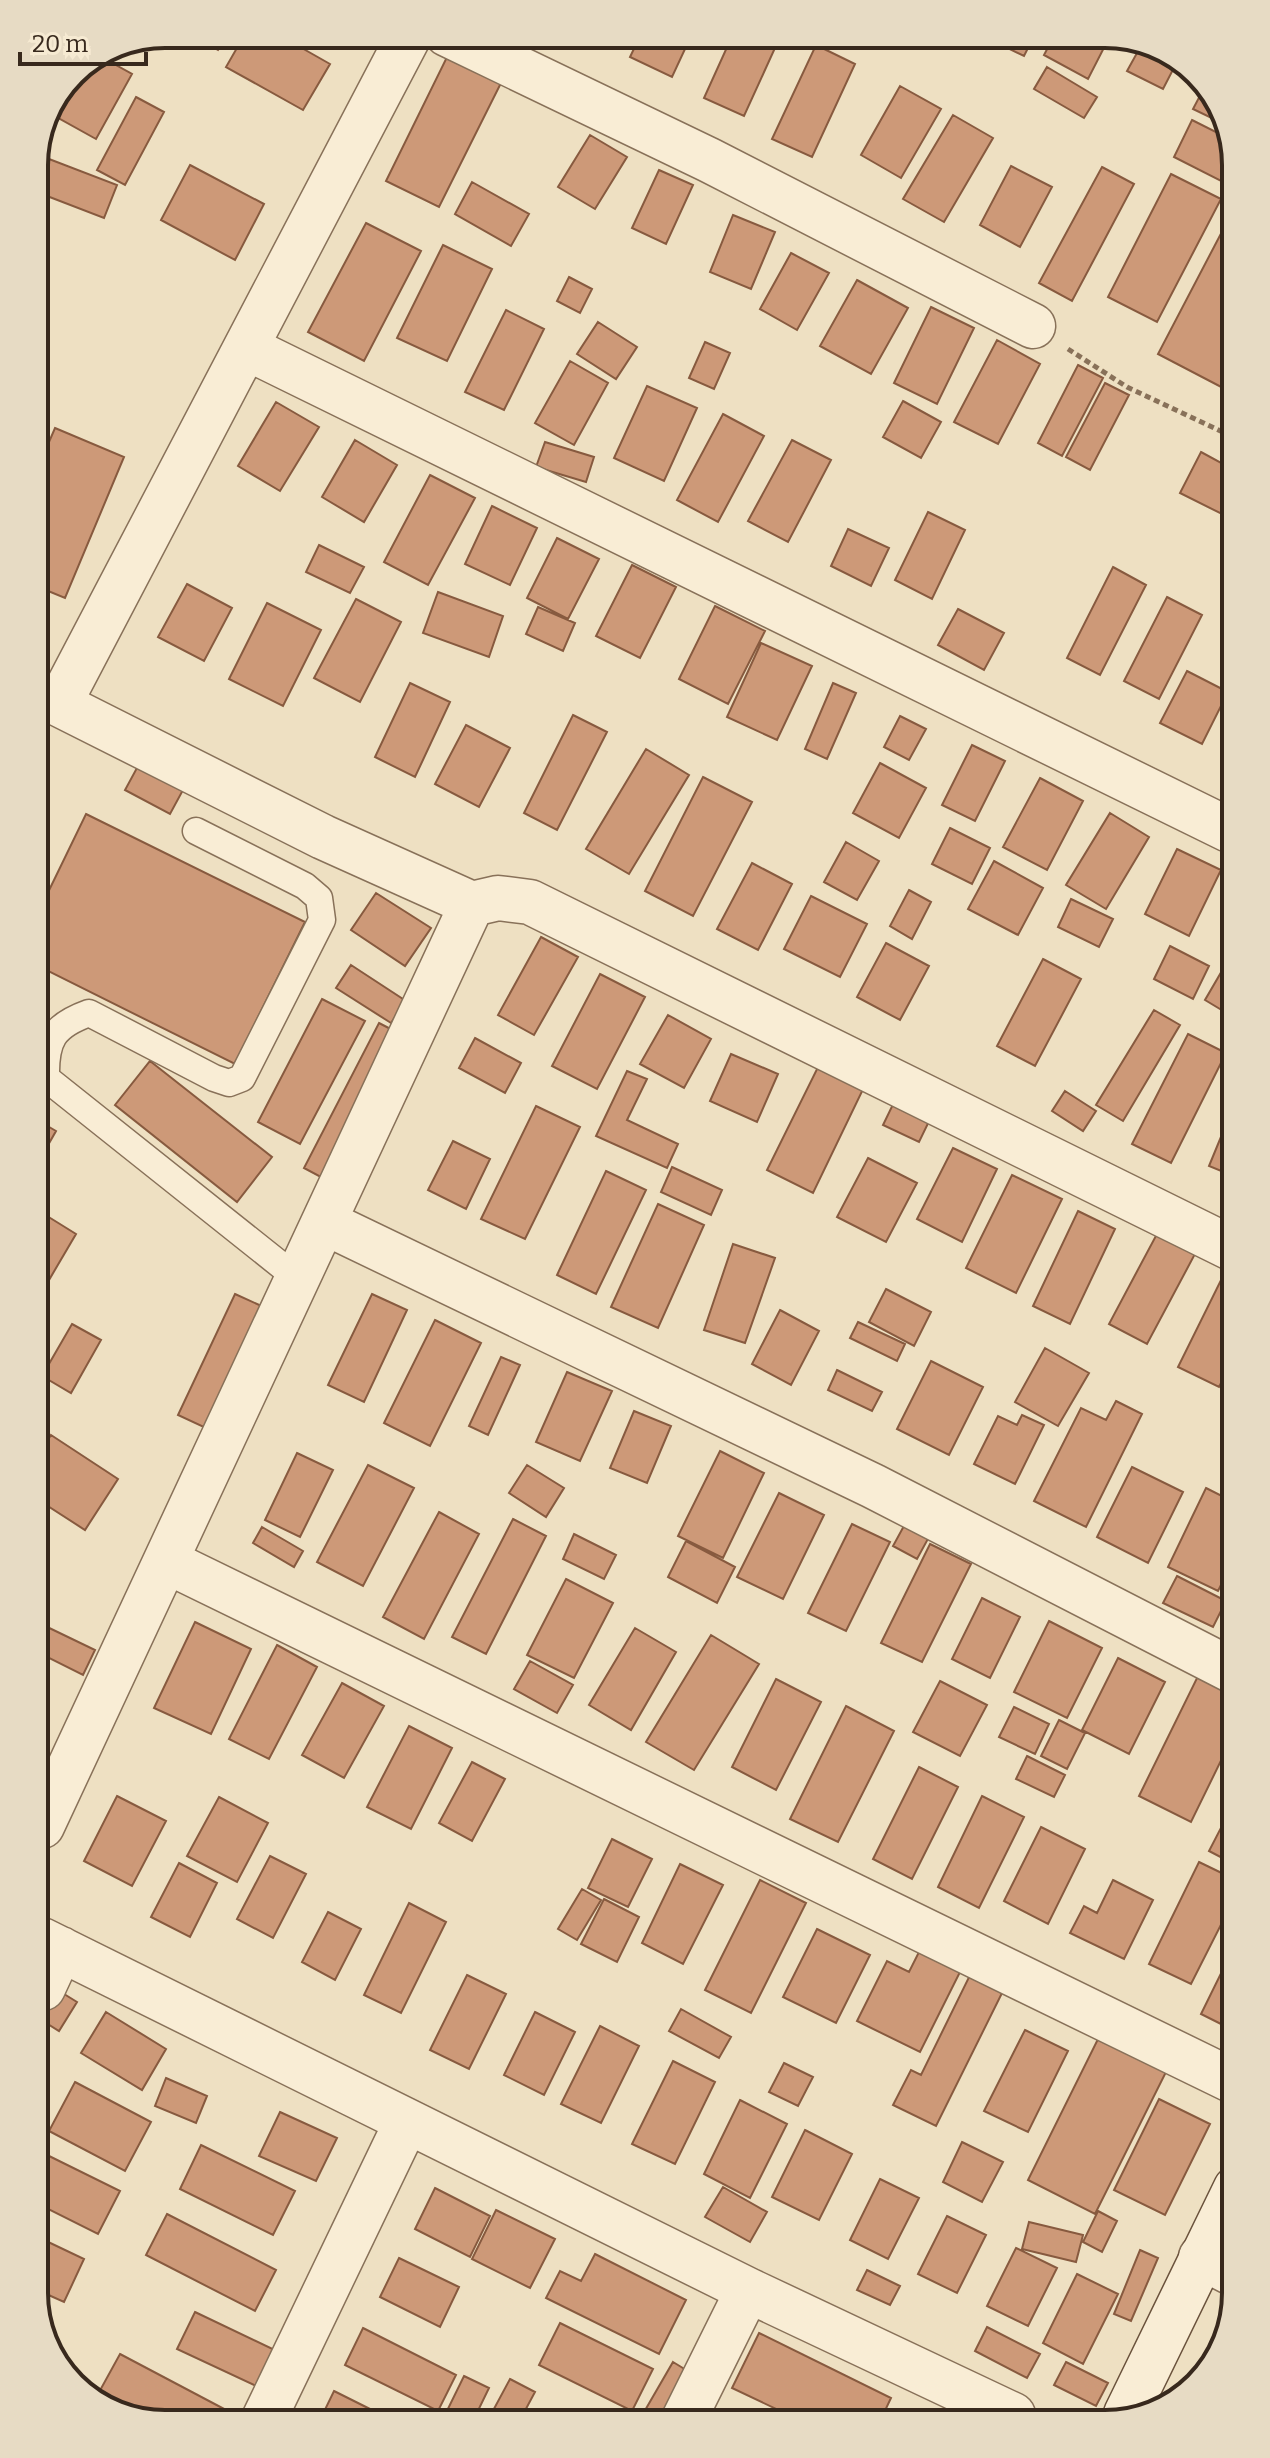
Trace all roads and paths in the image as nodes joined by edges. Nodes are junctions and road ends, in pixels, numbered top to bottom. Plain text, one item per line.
1 (403, 48) edge
2 (476, 48) edge
3 (1033, 326) joint
4 (247, 348) junction
5 (1222, 432) edge
6 (48, 698) edge
7 (1222, 827) edge
8 (196, 831) dead end
9 (472, 904) junction
10 (48, 1045) edge
11 (48, 1080) edge
12 (324, 1222) junction
13 (1222, 1244) edge
14 (297, 1278) junction
15 (166, 1561) junction
16 (1222, 1665) edge
17 (48, 1813) edge
18 (52, 1945) edge
19 (1222, 2076) edge
20 (407, 2121) junction
21 (1219, 2266) edge
22 (748, 2290) junction
23 (1130, 2407) edge
24 (268, 2410) edge
25 (688, 2410) edge
26 (1002, 2410) edge

1 - 4 street
2 - 3 street
3 - 5 path
4 - 6 street
4 - 7 street
6 - 9 street
8 - 10 lane
9 - 12 street
9 - 13 street
11 - 14 lane
12 - 14 street
12 - 16 street
14 - 15 street
15 - 17 street
15 - 19 street
18 - 20 street
20 - 22 street
20 - 24 street
21 - 23 street
22 - 25 street
22 - 26 street

